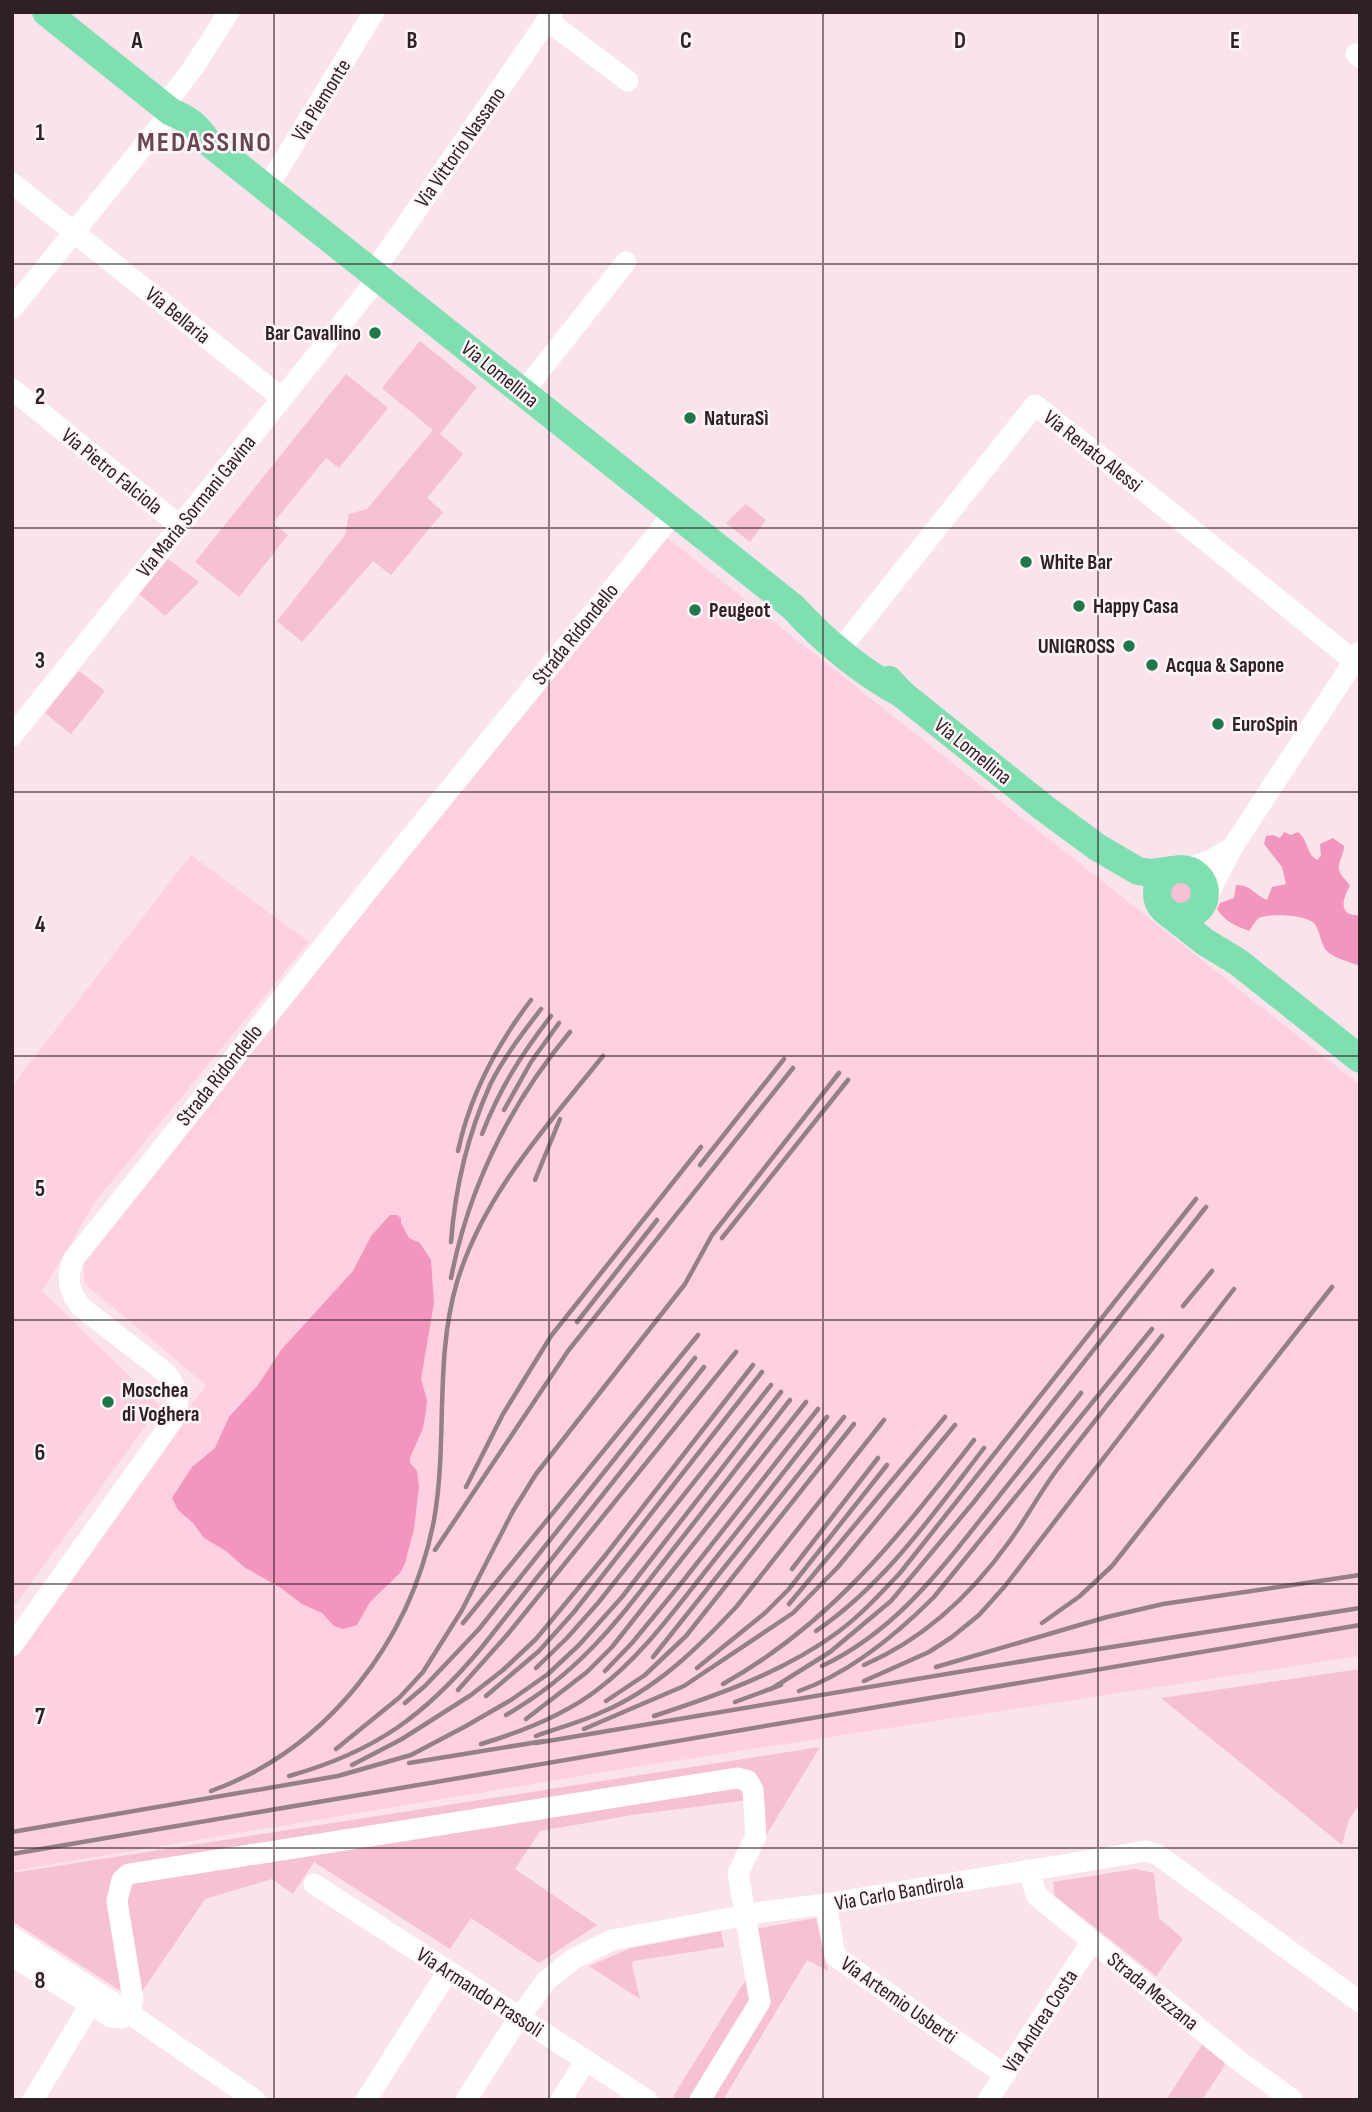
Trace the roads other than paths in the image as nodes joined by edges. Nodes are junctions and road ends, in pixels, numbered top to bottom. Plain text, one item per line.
1 (46, 12) edge
2 (229, 12) edge
3 (374, 12) edge
4 (550, 16) edge
5 (628, 81) dead end
6 (169, 111) junction
7 (12, 183) edge
8 (267, 188) junction
9 (74, 232) junction
10 (626, 262) dead end
11 (376, 275) junction
12 (12, 309) edge
13 (12, 389) edge
14 (523, 392) junction
15 (282, 398) junction
16 (674, 513) junction
17 (180, 526) junction
18 (793, 607) junction
19 (846, 642) junction
20 (1357, 656) edge
21 (902, 694) junction
22 (12, 736) edge
23 (1044, 808) junction
24 (1232, 848) junction
25 (1179, 870) junction
26 (1203, 903) junction
27 (1164, 908) junction
28 (1238, 961) junction
29 (1360, 1059) edge
30 (12, 1646) edge
31 (1028, 1870) junction
32 (314, 1884) dead end
33 (826, 1905) junction
34 (743, 1916) junction
35 (12, 1937) edge
36 (1092, 1941) junction
37 (12, 1956) edge
38 (449, 1971) junction
39 (1360, 2003) edge
40 (90, 2005) junction
41 (130, 2014) junction
42 (519, 2017) junction
43 (586, 2060) junction
44 (1005, 2075) junction
45 (33, 2100) edge
46 (255, 2100) edge
47 (366, 2100) edge
48 (466, 2100) edge
49 (561, 2100) edge
50 (647, 2100) edge
51 (700, 2100) edge
52 (988, 2100) edge
53 (1293, 2100) edge

1 - 6 main road, Via Lomellina
2 - 6 street
3 - 8 street, Via Piemonte
4 - 5 street, Via Vittorio Nassano
4 - 11 street, Via Vittorio Nassano
6 - 8 main road, Via Lomellina
6 - 9 street
7 - 9 street, Via Bellaria
8 - 11 main road, Via Lomellina
9 - 12 street
9 - 15 street, Via Bellaria
10 - 14 street
11 - 14 main road, Via Lomellina
11 - 15 street, Via Maria Sormani Gavina
13 - 17 street, Via Pietro Falciola
14 - 16 main road, Via Lomellina
15 - 17 street, Via Maria Sormani Gavina
16 - 18 main road, Via Lomellina
16 - 30 street, Strada Ridondello
17 - 22 street, Via Maria Sormani Gavina
18 - 19 main road, Via Lomellina
18 - 21 main road, Via Lomellina
19 - 20 street, Via Renato Alessi
19 - 21 main road, Via Lomellina
20 - 24 street
21 - 23 main road, Via Lomellina
23 - 25 main road, Via Lomellina
23 - 27 main road, Via Lomellina
24 - 25 street
24 - 26 street
25 - 26 main road, Via Lomellina
25 - 27 main road
26 - 27 main road
26 - 28 main road, Via Lomellina
27 - 28 main road, Via Lomellina
28 - 29 main road, Via Lomellina
31 - 33 street, Via Carlo Bandirola
31 - 36 street, Strada Mezzana
31 - 39 street, Via Carlo Bandirola
32 - 38 street, Via Armando Prassoli
33 - 34 street, Via Carlo Bandirola
33 - 44 street, Via Artemio Usberti
34 - 41 street
34 - 42 street, Via Carlo Bandirola
34 - 51 street
35 - 41 street
36 - 44 street, Via Andrea Costa
36 - 53 street, Strada Mezzana
37 - 40 street
38 - 42 street, Via Armando Prassoli
38 - 47 street
40 - 41 street
40 - 45 street
41 - 46 street
42 - 43 street, Via Armando Prassoli
42 - 48 street, Via Carlo Bandirola
43 - 49 street
43 - 50 street, Via Armando Prassoli
44 - 52 street, Via Andrea Costa

